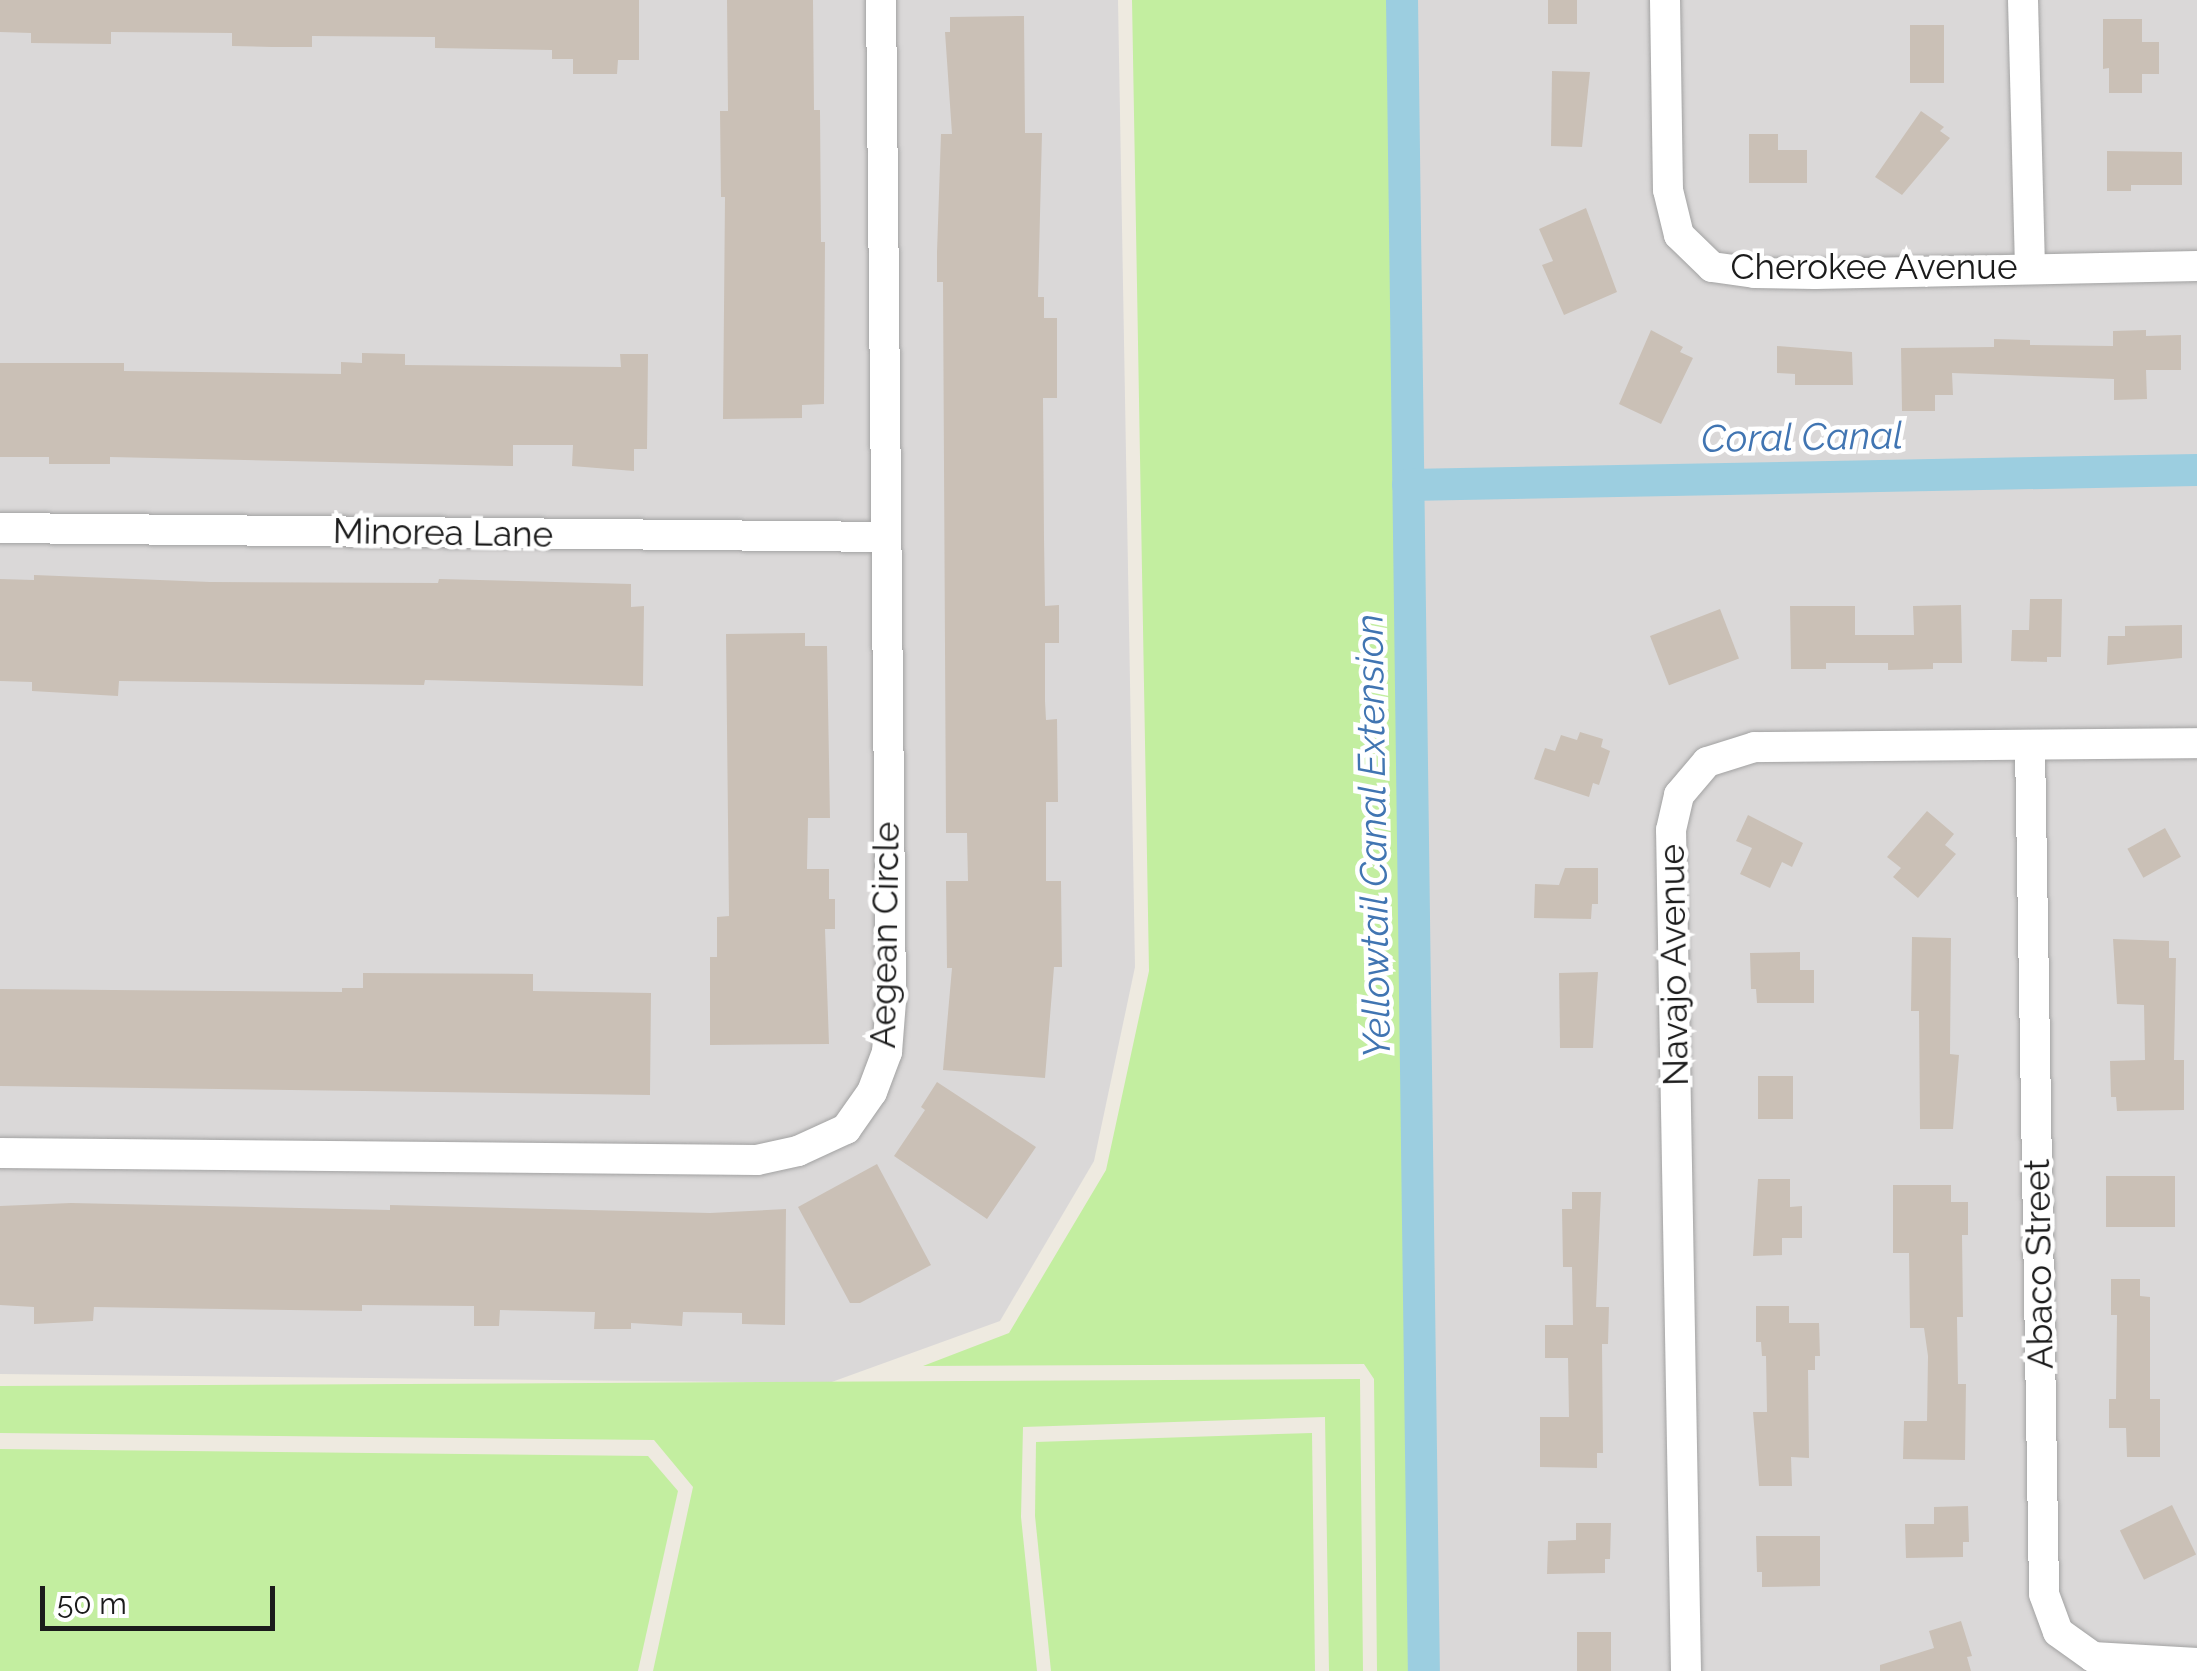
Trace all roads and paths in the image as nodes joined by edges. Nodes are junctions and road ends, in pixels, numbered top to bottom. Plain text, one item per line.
1 (881, 0) edge
2 (1664, 0) edge
3 (2024, 0) edge
4 (2197, 266) edge
5 (2030, 268) junction
6 (0, 528) edge
7 (886, 538) junction
8 (2197, 743) edge
9 (2030, 746) junction
10 (0, 1153) edge
11 (2197, 1663) edge
12 (1686, 1671) edge

1 - 7 street, Aegean Circle
2 - 5 street, Cherokee Avenue
3 - 5 street
4 - 5 street, Cherokee Avenue
6 - 7 street, Minorea Lane
7 - 10 street, Aegean Circle
8 - 9 street, Navajo Avenue
9 - 11 street, Abaco Street
9 - 12 street, Navajo Avenue

